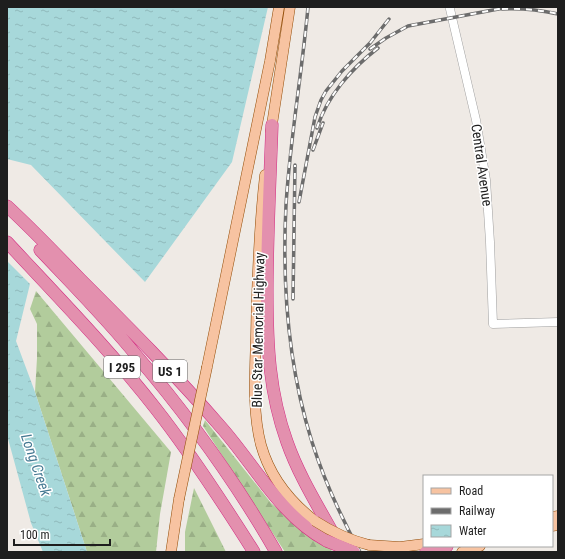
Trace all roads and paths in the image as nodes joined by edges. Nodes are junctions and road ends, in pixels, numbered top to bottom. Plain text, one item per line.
1 (279, 7) edge
2 (290, 7) edge
3 (450, 9) dead end
4 (272, 125) junction
5 (7, 206) edge
6 (7, 214) edge
7 (7, 242) edge
8 (558, 322) edge
9 (224, 503) junction
10 (423, 544) edge
11 (444, 547) edge
12 (477, 547) edge
13 (171, 552) edge
14 (246, 552) edge
15 (254, 552) edge
16 (276, 552) edge
17 (344, 552) edge
18 (354, 552) edge
19 (426, 552) edge
20 (462, 552) edge

1 - 13 main road, Blue Star Memorial Highway, bridge
2 - 4 main road, Blue Star Memorial Highway
3 - 8 street, Central Avenue
4 - 10 main road, Blue Star Memorial Highway, bridge
4 - 17 highway
5 - 18 highway, US 1, bridge
6 - 16 highway, I 295
7 - 9 highway, I 295
9 - 14 highway
9 - 15 highway, I 295
11 - 19 highway
12 - 20 main road

